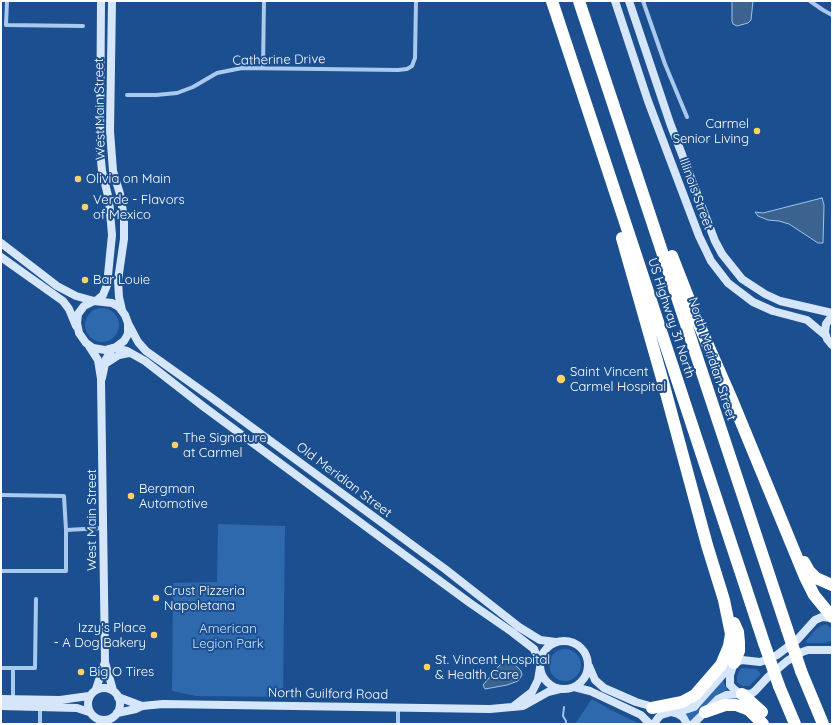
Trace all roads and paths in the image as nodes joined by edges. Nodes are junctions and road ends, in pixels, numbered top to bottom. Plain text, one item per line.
1 (7, 1) edge
2 (101, 1) edge
3 (112, 1) edge
4 (264, 1) edge
5 (416, 1) edge
6 (552, 1) edge
7 (579, 1) edge
8 (615, 1) edge
9 (629, 1) edge
10 (643, 1) edge
11 (810, 1) edge
12 (832, 15) edge
13 (83, 26) dead end
14 (263, 68) junction
15 (127, 95) dead end
16 (687, 117) dead end
17 (642, 191) junction
18 (618, 200) junction
19 (1, 243) edge
20 (1, 257) edge
21 (105, 288) junction
22 (76, 296) junction
23 (95, 301) junction
24 (122, 310) junction
25 (832, 315) edge
26 (128, 323) junction
27 (77, 328) junction
28 (828, 340) edge
29 (89, 346) junction
30 (113, 348) junction
31 (832, 351) edge
32 (130, 352) junction
33 (105, 364) junction
34 (101, 379) junction
35 (1, 495) edge
36 (383, 524) junction
37 (104, 528) junction
38 (66, 530) junction
39 (376, 534) junction
40 (788, 536) junction
41 (1, 571) edge
42 (832, 586) edge
43 (460, 596) junction
44 (816, 598) junction
45 (36, 599) dead end
46 (724, 600) junction
47 (491, 604) junction
48 (832, 608) edge
49 (832, 618) edge
50 (556, 642) junction
51 (832, 650) edge
52 (105, 662) junction
53 (734, 663) junction
54 (540, 665) junction
55 (589, 665) junction
56 (1, 668) edge
57 (13, 668) junction
58 (574, 687) junction
59 (96, 689) junction
60 (560, 689) junction
61 (115, 693) junction
62 (742, 694) junction
63 (89, 696) junction
64 (1, 699) edge
65 (13, 699) junction
66 (1, 706) edge
67 (142, 706) junction
68 (513, 706) junction
69 (40, 707) junction
70 (398, 707) junction
71 (652, 708) junction
72 (89, 712) junction
73 (672, 712) junction
74 (705, 712) junction
75 (113, 718) edge
76 (97, 721) edge
77 (40, 724) edge
78 (398, 724) edge
79 (650, 724) edge
80 (654, 724) edge
81 (687, 724) edge
82 (693, 724) edge
83 (763, 724) edge
84 (770, 724) edge
85 (794, 724) edge
86 (823, 724) edge

1 - 13 street
2 - 21 main road, West Main Street
3 - 24 main road, West Main Street
4 - 14 street
5 - 14 street, Catherine Drive
6 - 18 highway, US Highway 31 North
7 - 17 highway, North Meridian Street
8 - 28 main road, Illinois Street
9 - 25 main road, Illinois Street
10 - 16 street
11 - 12 street
14 - 15 street, Catherine Drive
17 - 40 highway
17 - 86 highway, North Meridian Street, bridge
18 - 46 highway
18 - 85 highway, US Highway 31 North, bridge
19 - 22 main road
20 - 27 main road
21 - 22 main road
21 - 23 main road, West Main Street
22 - 23 main road
23 - 24 main road
23 - 27 main road
24 - 26 main road
25 - 28 main road
26 - 30 main road
26 - 36 main road, Old Meridian Street
27 - 29 main road
28 - 31 main road
29 - 30 main road
29 - 34 main road, West Main Street
30 - 32 main road, Old Meridian Street
30 - 33 main road, West Main Street
32 - 33 main road
32 - 39 main road, Old Meridian Street
33 - 34 main road, West Main Street
34 - 37 main road, West Main Street
35 - 38 street
36 - 39 main road
36 - 47 main road, Old Meridian Street
37 - 38 street
37 - 52 main road, West Main Street
38 - 41 street
39 - 43 main road, Old Meridian Street
40 - 42 highway
40 - 44 highway
43 - 47 main road
43 - 54 main road, Old Meridian Street
44 - 48 highway
44 - 49 highway
45 - 57 street
46 - 53 highway
46 - 71 highway
47 - 50 main road, Old Meridian Street
49 - 53 main road
50 - 54 main road
50 - 55 main road
51 - 62 main road
52 - 59 main road, West Main Street
52 - 61 main road, West Main Street
53 - 62 main road
53 - 73 main road
54 - 60 main road
54 - 68 main road, North Guilford Road
55 - 58 main road
55 - 71 main road
56 - 57 street
57 - 65 street
58 - 60 main road
58 - 79 main road
59 - 61 main road
59 - 63 main road
60 - 68 main road, North Guilford Road
61 - 67 main road, North Guilford Road
61 - 75 main road
62 - 74 main road
62 - 84 highway
63 - 65 main road
63 - 72 main road
64 - 65 main road
66 - 69 main road
67 - 70 main road, North Guilford Road
67 - 75 main road, North Guilford Road
68 - 70 main road, North Guilford Road
69 - 72 main road
69 - 77 street
70 - 78 street
71 - 73 main road
72 - 76 main road
73 - 80 main road
73 - 81 main road
74 - 82 main road
74 - 83 highway
75 - 76 main road

